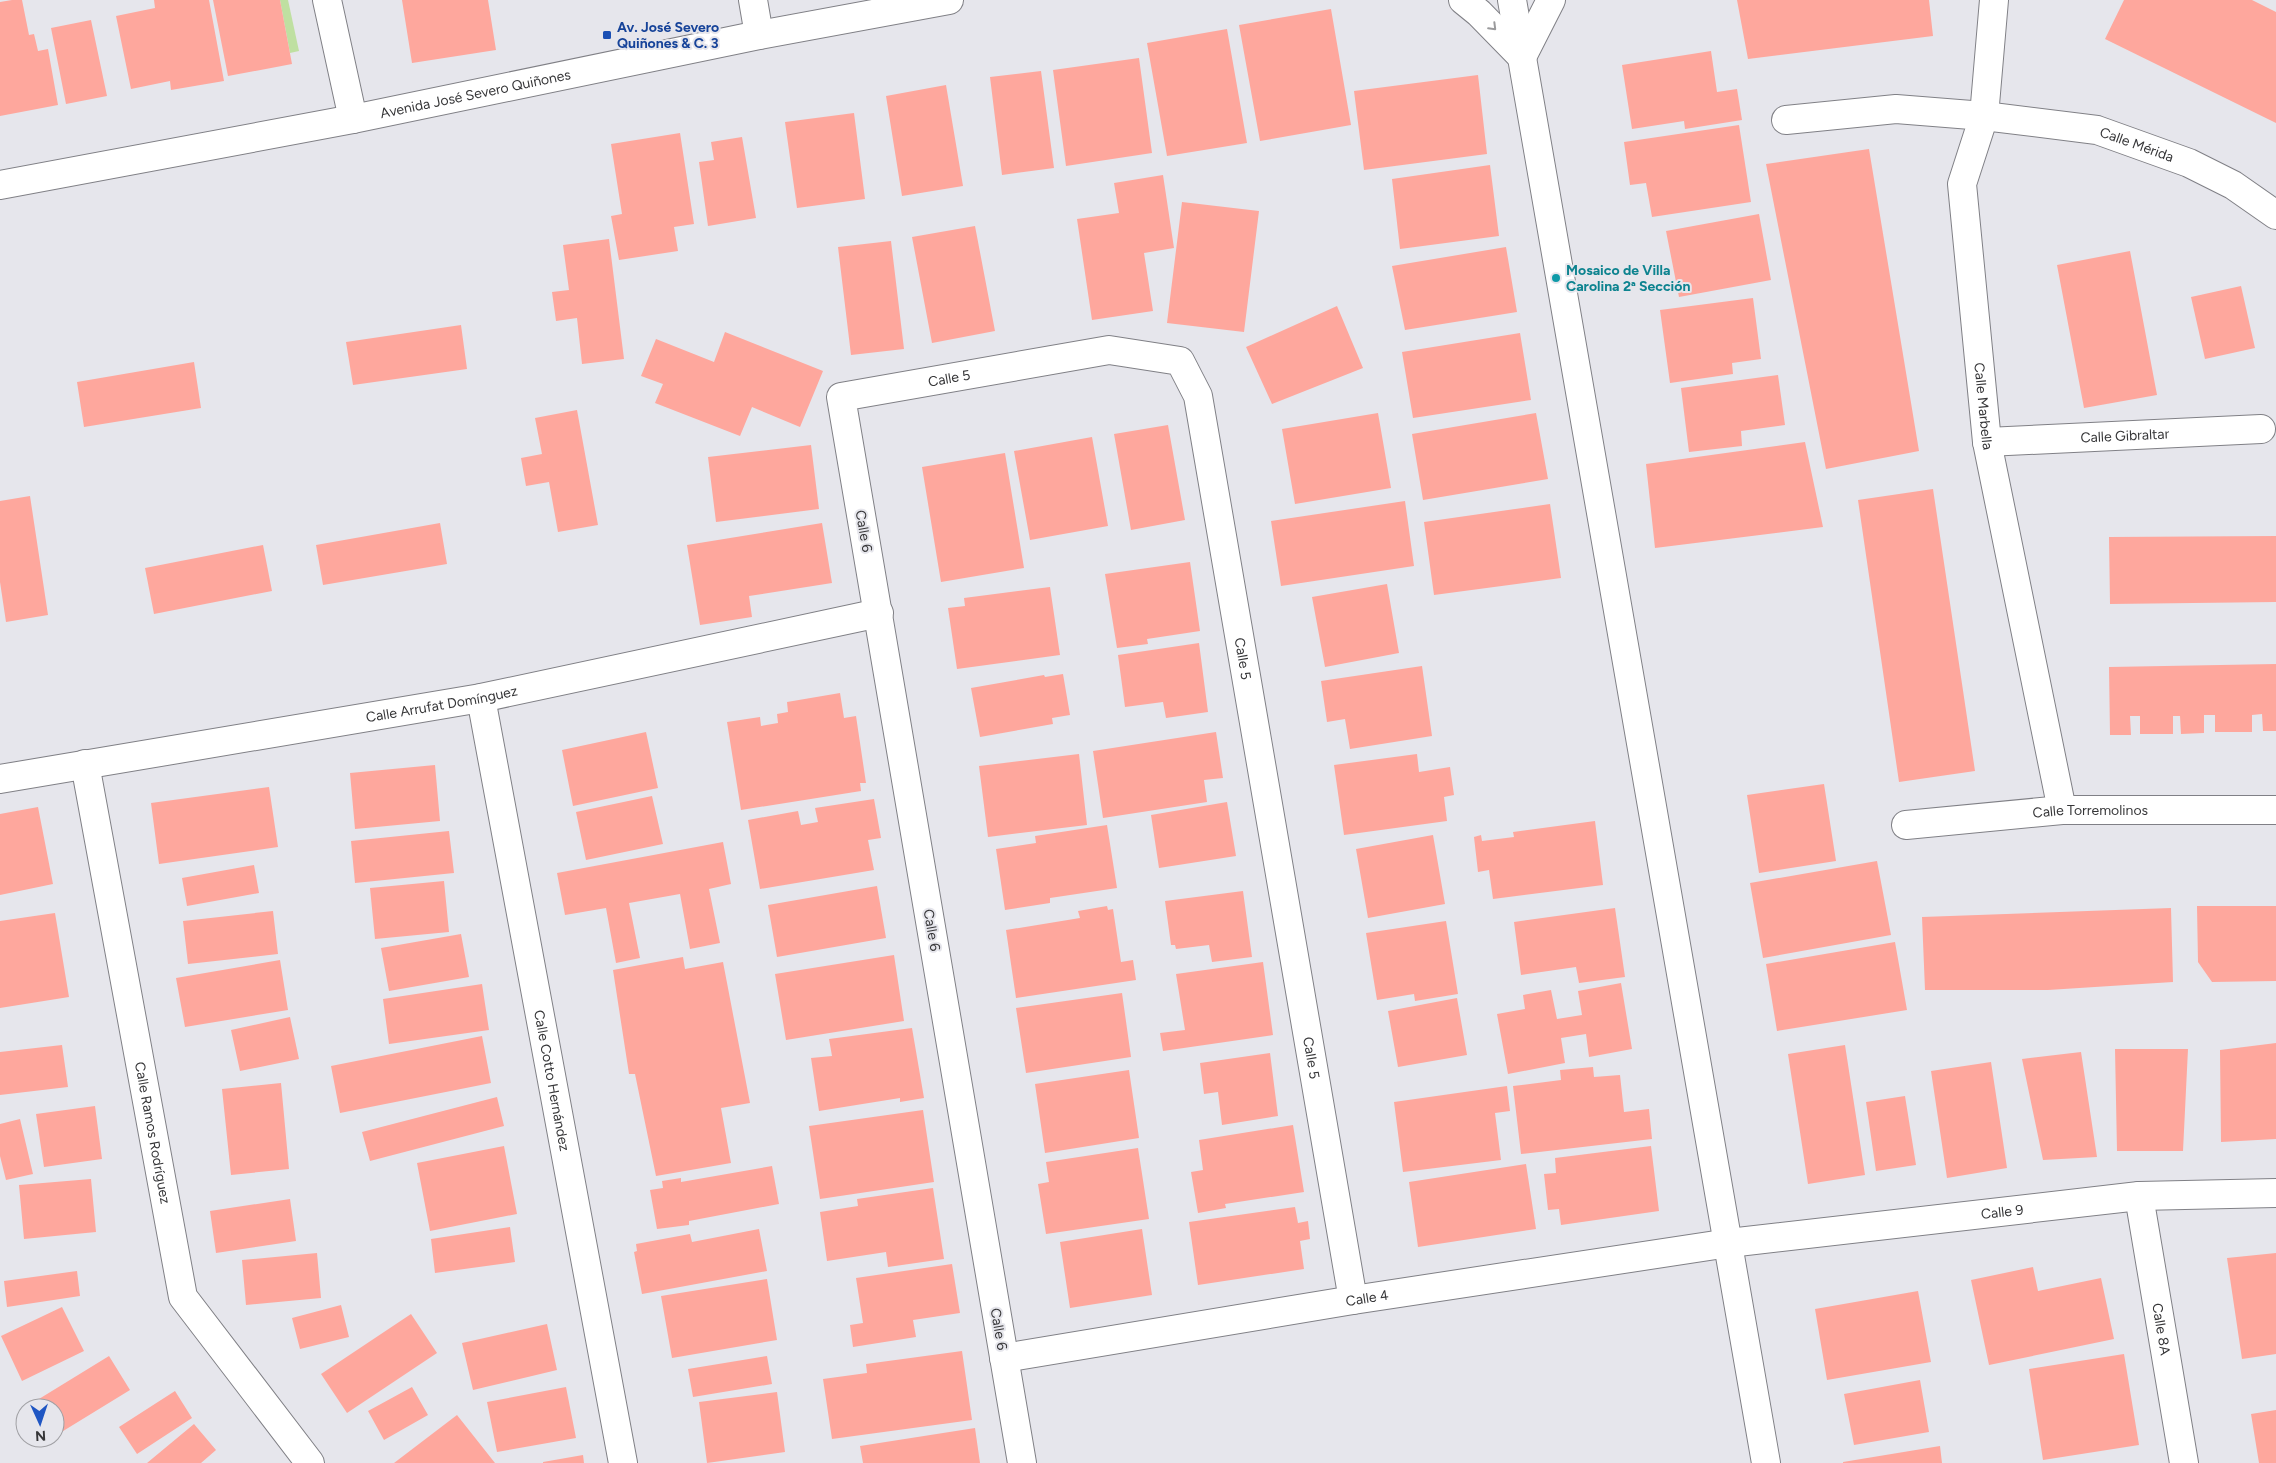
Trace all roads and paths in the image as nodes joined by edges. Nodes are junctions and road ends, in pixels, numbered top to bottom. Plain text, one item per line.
1 (327, 0) edge
2 (753, 0) edge
3 (949, 0) edge
4 (1462, 0) edge
5 (1512, 0) edge
6 (1550, 0) edge
7 (1994, 0) edge
8 (759, 35) junction
9 (1522, 56) junction
10 (1984, 116) junction
11 (352, 119) junction
12 (1786, 120) dead end
13 (0, 185) edge
14 (2276, 214) edge
15 (841, 397) joint
16 (2261, 429) dead end
17 (1988, 442) junction
18 (878, 613) junction
19 (481, 698) junction
20 (85, 764) junction
21 (0, 779) edge
22 (2062, 810) junction
23 (2276, 810) edge
24 (1906, 824) dead end
25 (2276, 1193) edge
26 (2140, 1196) junction
27 (1730, 1242) junction
28 (1353, 1300) junction
29 (1004, 1358) junction
30 (310, 1463) edge
31 (623, 1463) edge
32 (1022, 1463) edge
33 (1766, 1463) edge
34 (2184, 1463) edge

1 - 11 street
2 - 8 street
3 - 8 street, Avenida José Severo Quiñones
4 -> 9 street
5 - 9 street
6 - 9 street
7 - 10 street, Calle Marbella
8 - 11 street, Avenida José Severo Quiñones
9 - 27 street
10 - 12 street, Calle Mérida
10 - 14 street, Calle Mérida
10 - 17 street, Calle Marbella
11 - 13 street, Avenida José Severo Quiñones
15 - 18 street, Calle 6
15 - 28 street, Calle 5
16 - 17 street, Calle Gibraltar
17 - 22 street, Calle Marbella
18 - 19 street, Calle Arrufat Domínguez
18 - 29 street, Calle 6
19 - 20 street, Calle Arrufat Domínguez
19 - 31 street, Calle Cotto Hernández
20 - 21 street, Calle Arrufat Domínguez
20 - 30 street, Calle Ramos Rodríguez
22 - 23 street, Calle Torremolinos
22 - 24 street, Calle Torremolinos
25 - 26 street, Calle 9
26 - 27 street, Calle 9
26 - 34 street, Calle 8A
27 - 28 street, Calle 4
27 - 33 street
28 - 29 street, Calle 4
29 - 32 street, Calle 6

